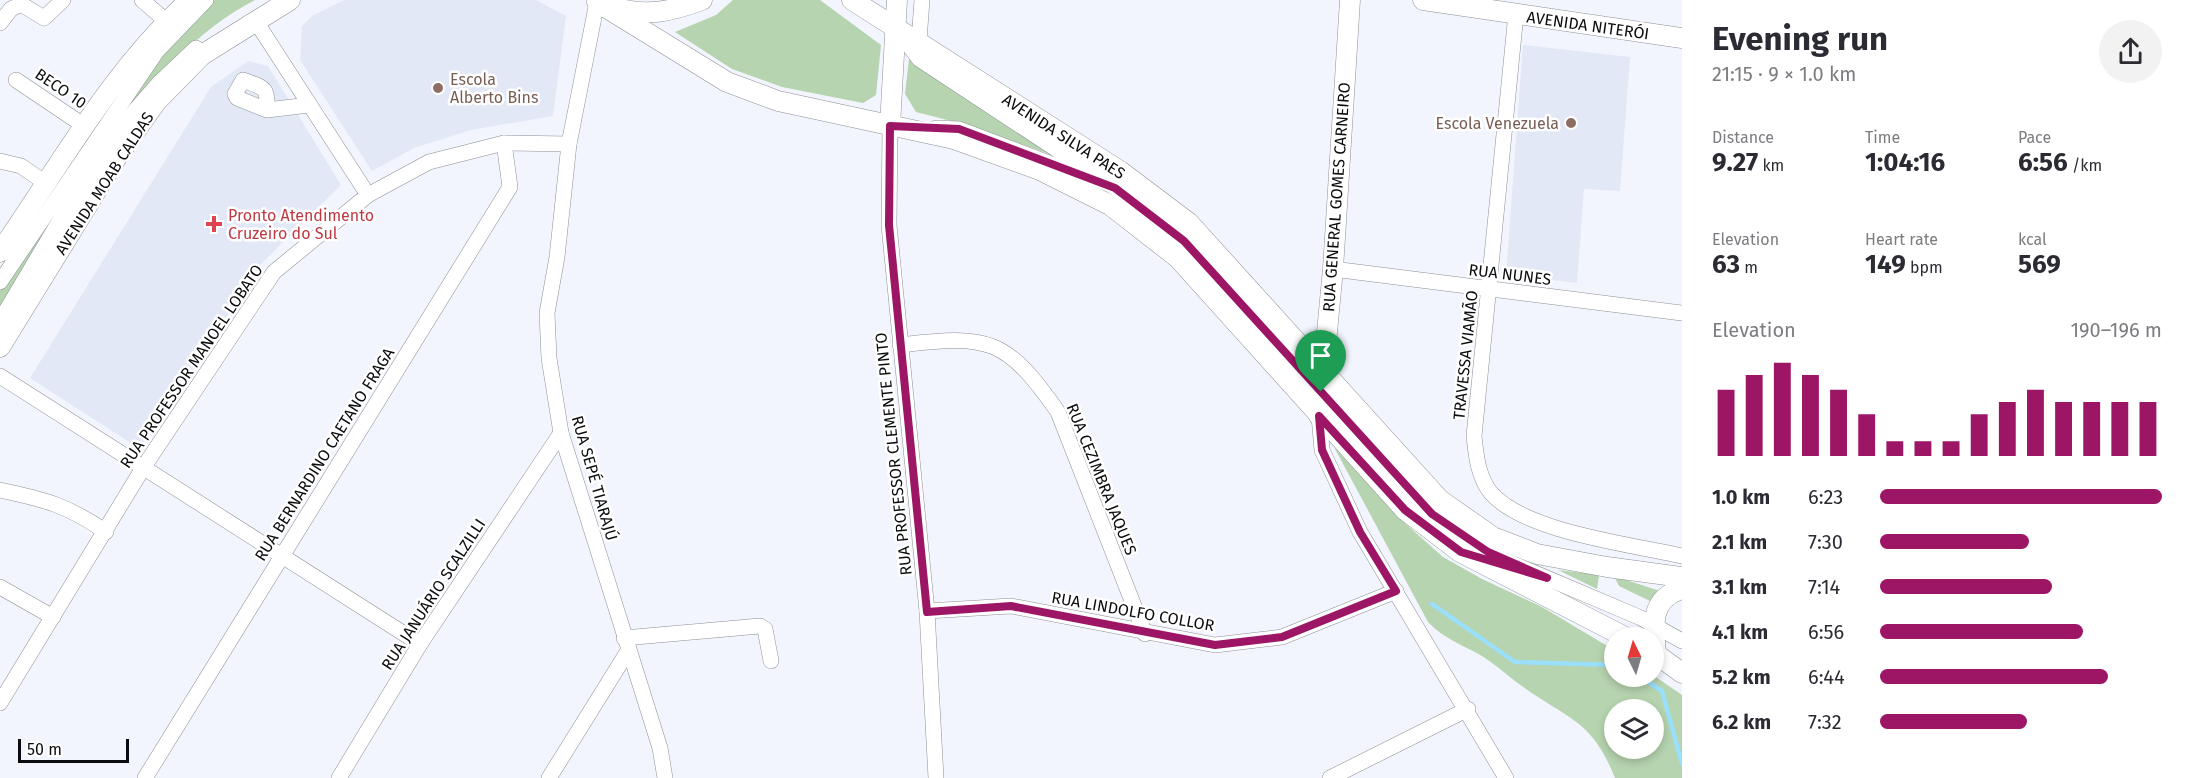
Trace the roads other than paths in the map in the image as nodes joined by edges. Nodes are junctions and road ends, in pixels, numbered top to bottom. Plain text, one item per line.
1 (63, 0) edge
2 (142, 0) edge
3 (190, 0) edge
4 (206, 0) edge
5 (291, 0) edge
6 (702, 0) edge
7 (852, 0) edge
8 (897, 0) edge
9 (922, 0) edge
10 (1350, 0) edge
11 (1423, 0) edge
12 (595, 1) edge
13 (1516, 14) junction
14 (255, 20) junction
15 (166, 21) junction
16 (0, 23) edge
17 (896, 27) junction
18 (1682, 38) edge
19 (919, 41) junction
20 (16, 80) dead end
21 (309, 105) junction
22 (267, 110) dead end
23 (86, 126) junction
24 (890, 126) junction
25 (504, 143) junction
26 (569, 144) junction
27 (0, 161) edge
28 (47, 184) junction
29 (1115, 188) junction
30 (368, 195) junction
31 (0, 252) edge
32 (1333, 269) junction
33 (0, 282) edge
34 (1490, 290) junction
35 (1682, 313) edge
36 (0, 321) edge
37 (900, 345) junction
38 (0, 347) edge
39 (1322, 369) junction
40 (0, 376) edge
41 (1321, 392) junction
42 (1319, 416) junction
43 (561, 433) junction
44 (143, 468) junction
45 (0, 490) edge
46 (106, 532) junction
47 (1461, 552) junction
48 (1682, 556) edge
49 (283, 557) junction
50 (1682, 577) edge
51 (1547, 578) junction
52 (0, 587) edge
53 (1682, 589) edge
54 (1396, 591) junction
55 (927, 612) junction
56 (53, 617) junction
57 (1653, 624) junction
58 (1606, 627) edge
59 (1653, 627) edge
60 (1145, 634) junction
61 (1682, 641) edge
62 (420, 644) junction
63 (626, 645) junction
64 (1682, 648) edge
65 (1664, 651) edge
66 (1664, 659) edge
67 (771, 661) dead end
68 (1682, 673) edge
69 (2, 698) edge
70 (1467, 709) junction
71 (145, 778) edge
72 (339, 778) edge
73 (549, 778) edge
74 (665, 778) edge
75 (936, 778) edge
76 (1330, 778) edge
77 (1506, 778) edge

1 - 16 street
2 - 15 street
3 - 15 main road
4 - 33 street
5 - 14 main road, AVENIDA MOAB CALDAS
6 - 12 main road
7 - 17 main road, AVENIDA SILVA PAES
8 - 17 main road
9 - 19 street
10 - 32 main road, RUA GENERAL GOMES CARNEIRO
11 - 13 main road, AVENIDA NITERÓI
12 - 24 main road, AVENIDA SILVA PAES
12 - 26 street, RUA SEPÉ TIARAJÚ
13 - 18 main road, AVENIDA NITERÓI
13 - 34 street, TRAVESSA VIAMÃO
14 - 21 street
14 - 36 street
14 - 38 main road, AVENIDA MOAB CALDAS
15 - 23 main road
17 - 19 main road, AVENIDA SILVA PAES
17 - 24 main road
17 - 29 street
19 - 39 main road, AVENIDA SILVA PAES
20 - 23 street, BECO 10
21 - 22 street
21 - 30 street
23 - 28 main road
24 - 29 street
24 - 37 street, RUA PROFESSOR CLEMENTE PINTO
24 - 42 main road, AVENIDA SILVA PAES
25 - 26 street, RUA PROFESSOR MANOEL LOBATO
25 - 30 street, RUA PROFESSOR MANOEL LOBATO
25 - 49 street, RUA BERNARDINO CAETANO FRAGA
26 - 43 street, RUA SEPÉ TIARAJÚ
27 - 28 street
28 - 31 main road
29 - 41 street
30 - 44 street, RUA PROFESSOR MANOEL LOBATO
32 - 34 street, RUA NUNES
32 - 39 main road, RUA GENERAL GOMES CARNEIRO
34 - 35 street, RUA NUNES
34 - 48 street, TRAVESSA VIAMÃO
37 - 55 street, RUA PROFESSOR CLEMENTE PINTO
37 - 60 street, RUA CEZIMBRA JAQUES
39 - 41 main road, RUA GENERAL GOMES CARNEIRO
39 - 50 main road, AVENIDA SILVA PAES
40 - 44 street
41 - 42 main road, RUA GENERAL GOMES CARNEIRO
41 - 51 street
42 - 47 main road, AVENIDA SILVA PAES
42 - 54 street, RUA GENERAL GOMES CARNEIRO
43 - 62 street, RUA JANUÁRIO SCALZILLI
43 - 63 street, RUA SEPÉ TIARAJÚ
44 - 46 street, RUA PROFESSOR MANOEL LOBATO
44 - 49 street
45 - 46 street
46 - 56 street, RUA PROFESSOR MANOEL LOBATO
47 - 51 street
47 - 58 main road, AVENIDA SILVA PAES
49 - 62 street
49 - 71 street, RUA BERNARDINO CAETANO FRAGA
51 - 57 street
52 - 56 street
53 - 57 main road
54 - 60 street, RUA LINDOLFO COLLOR
54 - 70 street, RUA GENERAL GOMES CARNEIRO
55 - 60 street, RUA LINDOLFO COLLOR
55 - 75 street, RUA PROFESSOR CLEMENTE PINTO
56 - 69 street, RUA PROFESSOR MANOEL LOBATO
57 - 59 main road
57 - 61 street
62 - 72 street, RUA JANUÁRIO SCALZILLI
63 - 67 street
63 - 73 street
63 - 74 street, RUA SEPÉ TIARAJÚ
64 - 65 street
66 - 68 main road
70 - 76 street
70 - 77 street, RUA GENERAL GOMES CARNEIRO

